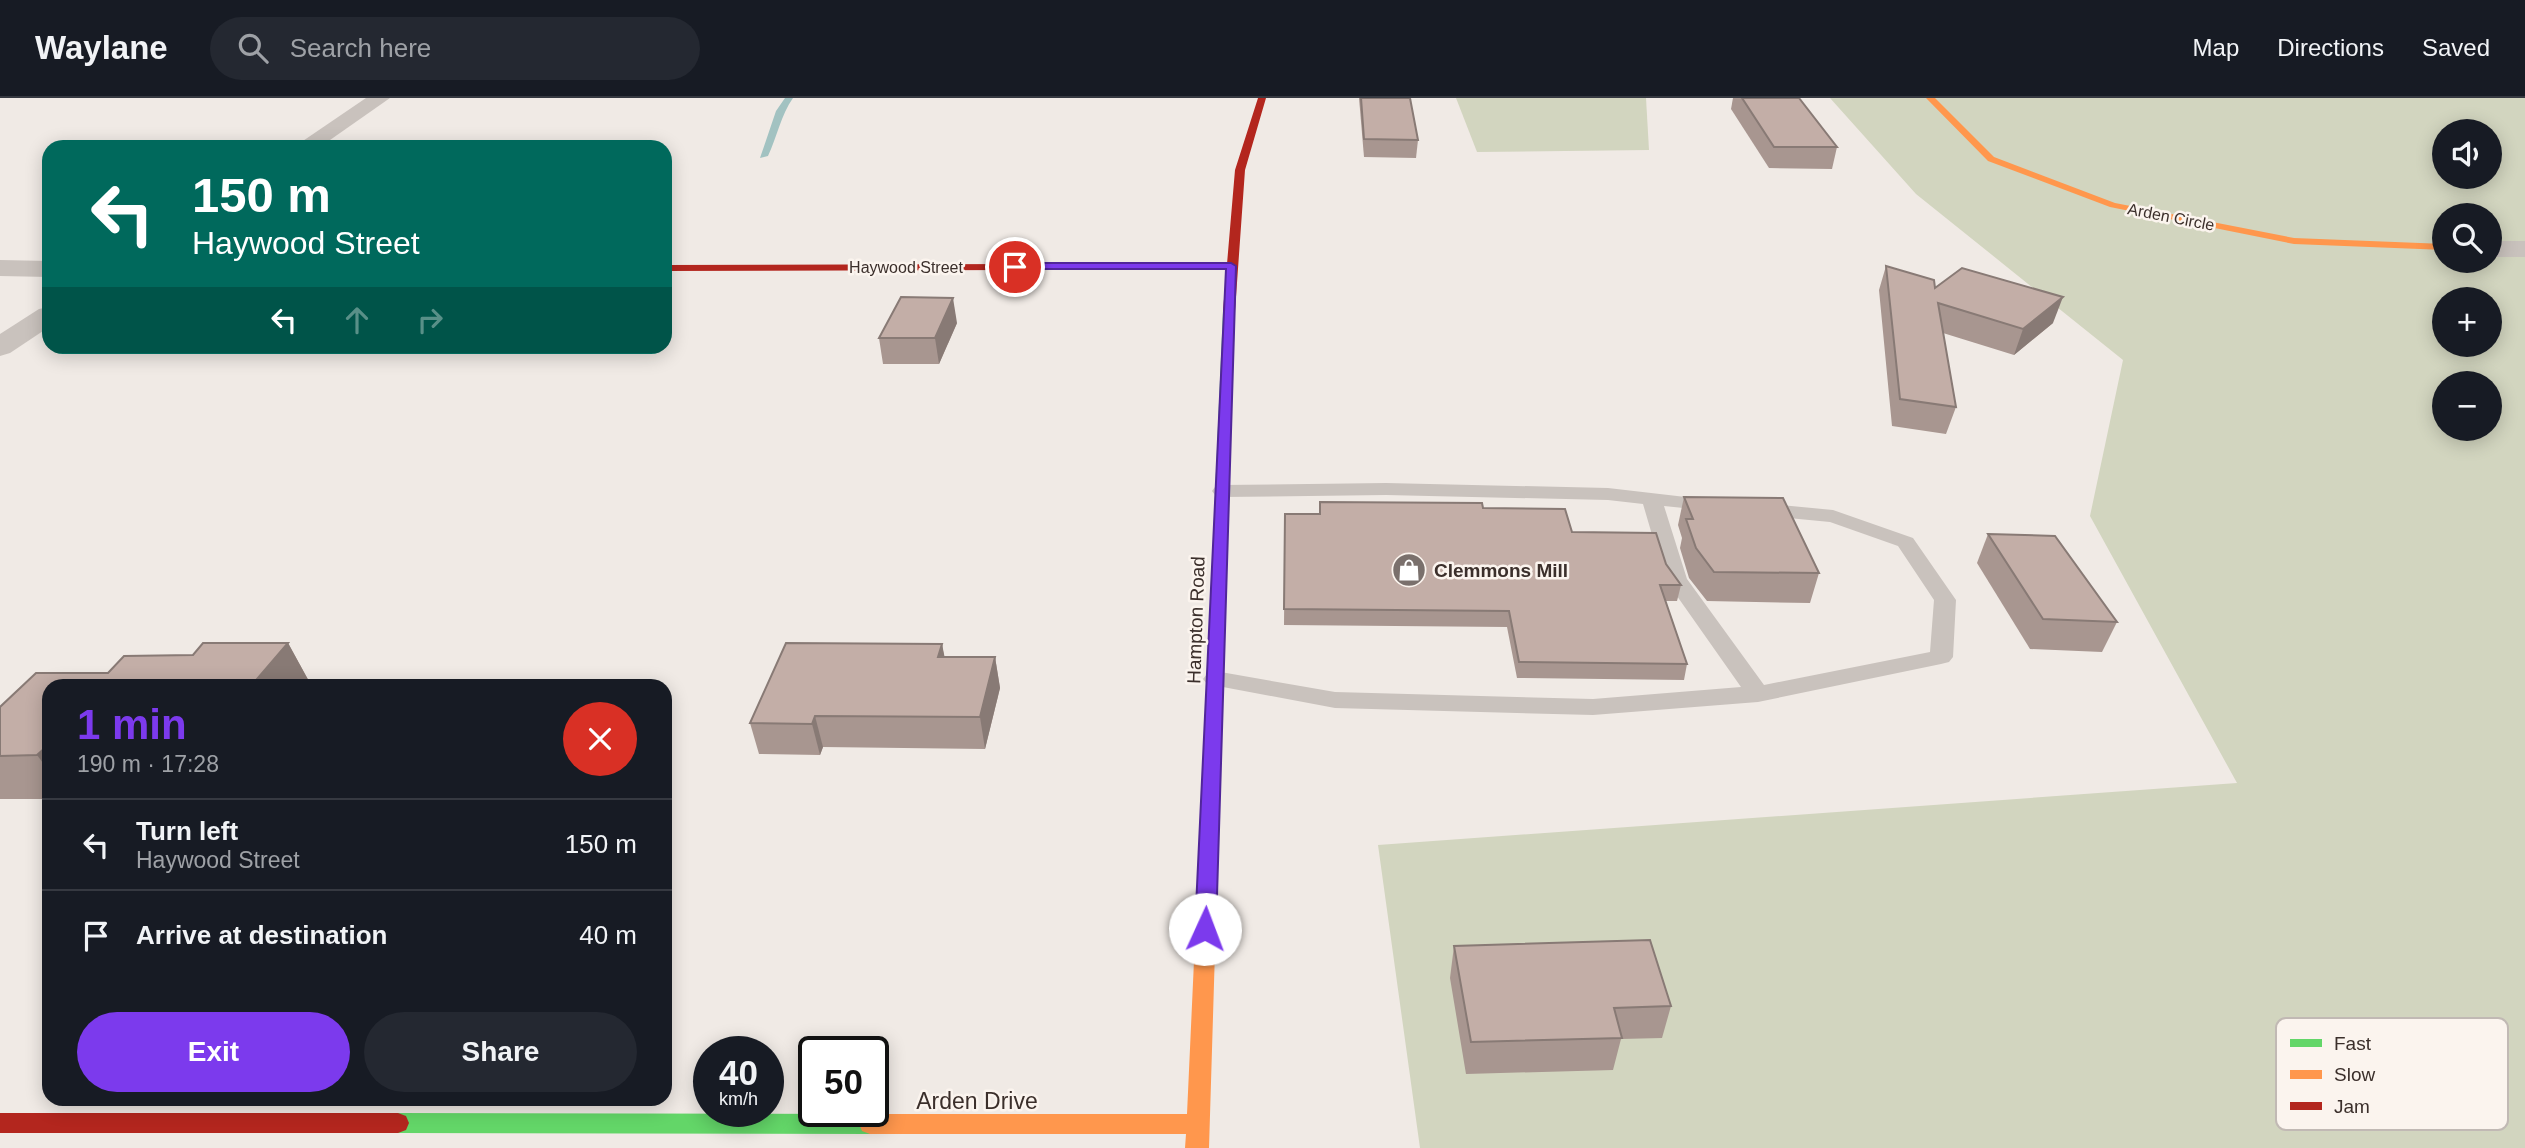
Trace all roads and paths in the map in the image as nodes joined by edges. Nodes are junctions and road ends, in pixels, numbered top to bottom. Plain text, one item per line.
1 (380, 98) edge
2 (1262, 98) edge
3 (1930, 98) edge
4 (316, 140) edge
5 (2432, 246) edge
6 (2502, 249) edge
7 (2525, 249) edge
8 (1231, 266) junction
9 (0, 268) edge
10 (672, 268) edge
11 (42, 269) edge
12 (42, 320) edge
13 (0, 347) edge
14 (1222, 491) junction
15 (1651, 499) junction
16 (1215, 679) junction
17 (1758, 694) junction
18 (0, 1123) edge
19 (1198, 1124) junction
20 (1197, 1148) edge

1 - 4 street
2 - 8 street, Hampton Road
3 - 5 street, Arden Circle
6 - 7 street
8 - 10 street, Haywood Street
8 - 14 street, Hampton Road
9 - 11 street
12 - 13 street
14 - 15 lane
14 - 16 street, Hampton Road
15 - 17 lane
15 - 17 lane
16 - 17 lane
16 - 19 street, Hampton Road
18 - 19 street, Arden Drive
19 - 20 street, Hampton Road

